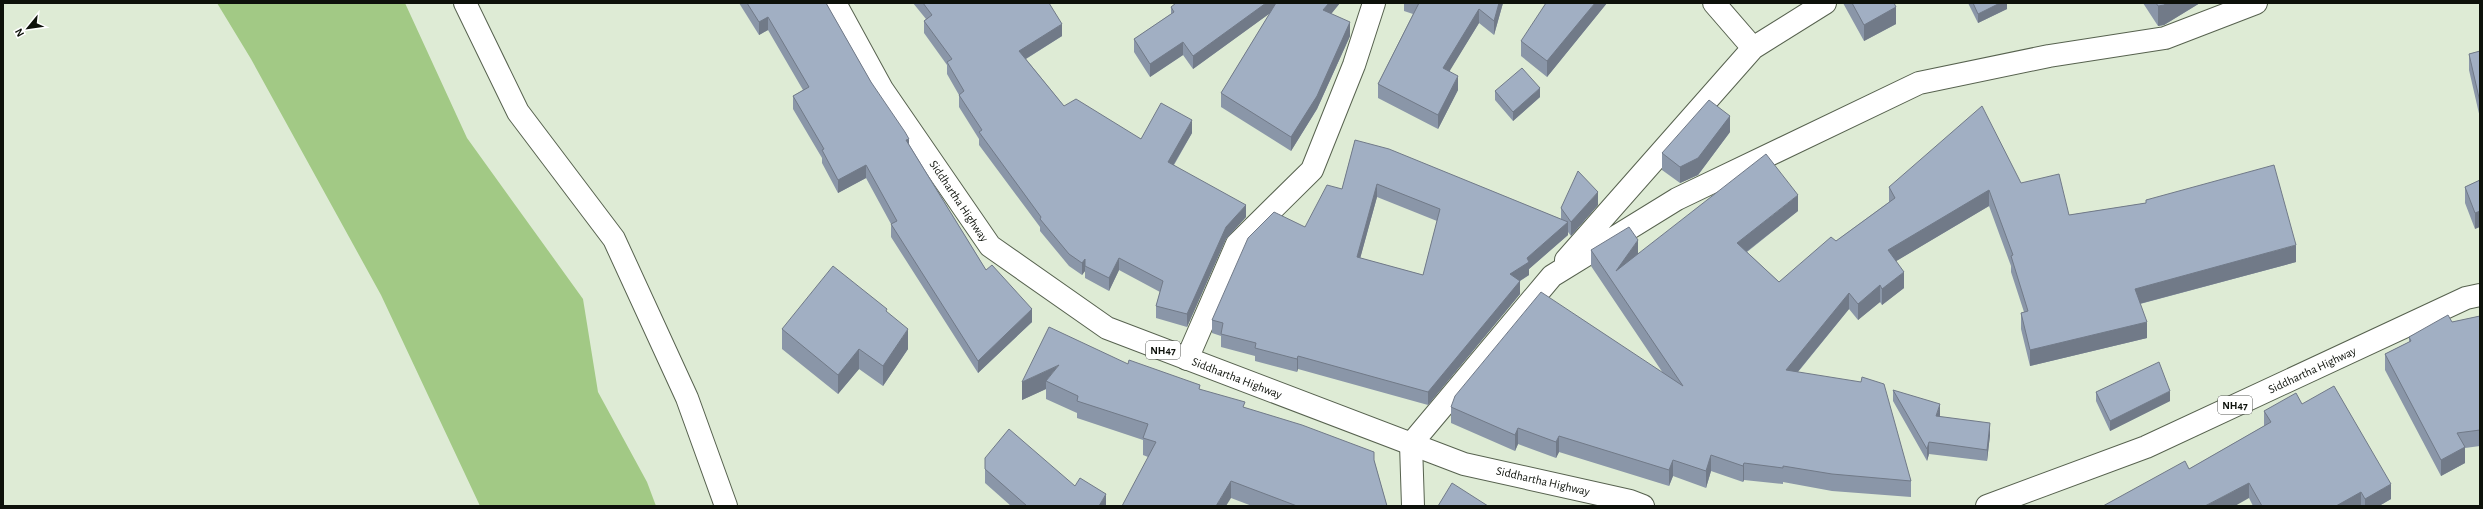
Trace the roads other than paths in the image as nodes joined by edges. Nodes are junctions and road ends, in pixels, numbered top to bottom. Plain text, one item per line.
1 (466, 3) edge
2 (835, 3) edge
3 (1374, 3) edge
4 (1714, 3) edge
5 (1825, 3) edge
6 (2256, 3) edge
7 (1753, 48) junction
8 (1552, 276) junction
9 (2480, 295) edge
10 (1187, 359) junction
11 (1411, 444) junction
12 (726, 506) edge
13 (1413, 506) edge
14 (1643, 506) edge
15 (1987, 506) edge

1 - 12 main road
2 - 10 main road, Siddhartha Highway / NH47
3 - 10 main road
4 - 7 main road
5 - 7 main road
6 - 8 main road
7 - 8 main road
8 - 11 main road
9 - 15 main road, Siddhartha Highway / NH47
10 - 11 main road, Siddhartha Highway / NH47
11 - 13 main road
11 - 14 main road, Siddhartha Highway / NH47

